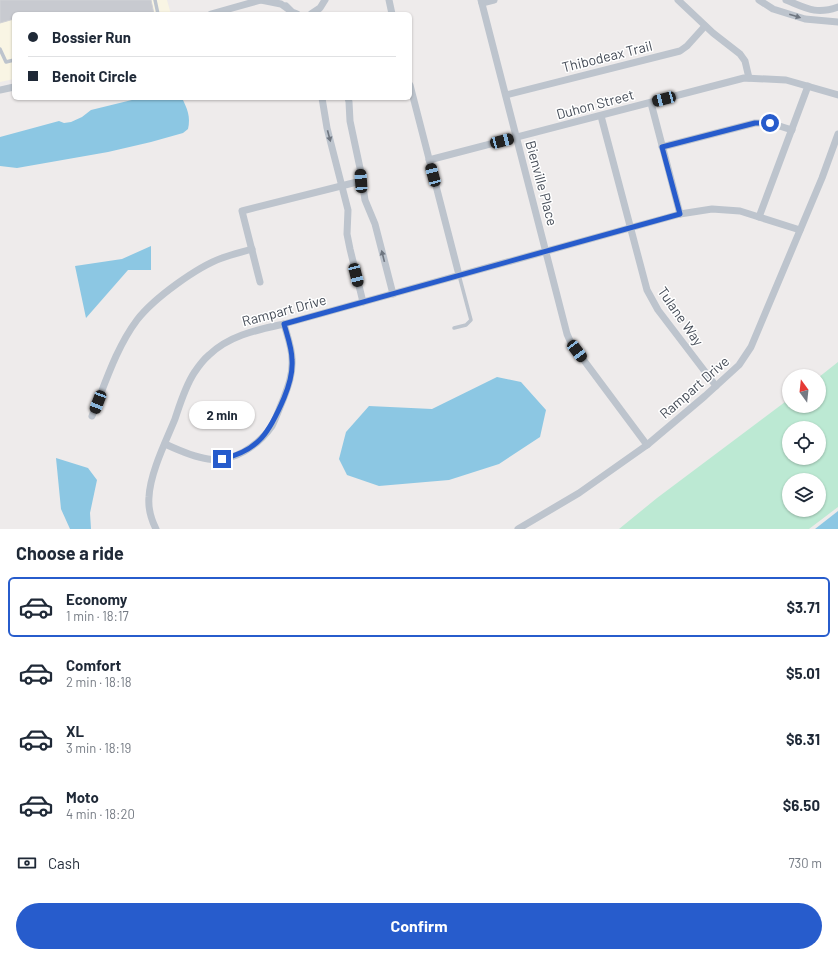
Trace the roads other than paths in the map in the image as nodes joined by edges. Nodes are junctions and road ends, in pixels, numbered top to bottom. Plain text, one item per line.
1 (155, 0) edge
2 (261, 0) edge
3 (283, 0) edge
4 (389, 0) edge
5 (494, 0) edge
6 (678, 0) edge
7 (759, 0) edge
8 (786, 0) edge
9 (324, 2) edge
10 (481, 2) edge
11 (838, 7) edge
12 (288, 9) junction
13 (158, 12) edge
14 (218, 12) edge
15 (293, 12) edge
16 (316, 12) edge
17 (325, 12) edge
18 (392, 12) edge
19 (838, 22) edge
20 (705, 26) junction
21 (0, 49) edge
22 (12, 60) edge
23 (749, 78) junction
24 (808, 86) junction
25 (12, 87) edge
26 (0, 90) edge
27 (412, 93) edge
28 (506, 95) junction
29 (838, 95) edge
30 (322, 100) edge
31 (348, 100) edge
32 (651, 103) junction
33 (601, 116) junction
34 (792, 130) junction
35 (838, 134) edge
36 (516, 137) junction
37 (662, 147) junction
38 (429, 160) junction
39 (361, 181) junction
40 (342, 186) junction
41 (680, 214) junction
42 (758, 217) junction
43 (631, 227) junction
44 (800, 230) junction
45 (252, 249) junction
46 (546, 251) junction
47 (459, 275) junction
48 (260, 282) dead end
49 (393, 294) junction
50 (363, 302) junction
51 (284, 324) junction
52 (454, 328) dead end
53 (716, 386) junction
54 (92, 416) dead end
55 (165, 444) junction
56 (647, 445) junction
57 (156, 529) edge
58 (518, 529) edge

1 - 13 lane
2 - 12 street
2 - 14 street
3 - 12 street
4 - 18 street
5 - 10 street
6 - 20 street
7 -> 19 street
8 - 11 street
9 - 16 street
9 - 17 street
10 - 28 street, Bienville Place
12 - 15 street
20 - 23 street
20 - 28 street, Thibodeax Trail
21 - 22 lane
23 - 24 street, Duhon Street
23 - 32 street, Duhon Street
24 - 29 street, Duhon Street
24 - 34 street
25 - 26 street
27 - 38 street
28 - 36 street, Bienville Place
30 -> 40 street
31 - 39 street
32 - 33 street, Duhon Street
32 - 37 street
33 - 36 street, Duhon Street
33 - 43 street, Tulane Way
34 - 37 street
34 - 42 street
35 - 44 street, Rampart Drive
36 - 38 street, Duhon Street
36 - 46 street, Bienville Place
37 - 41 street
38 - 47 street
39 - 40 street
49 -> 39 street
40 - 45 street
40 - 50 street
41 - 42 street, Rampart Drive
41 - 43 street, Rampart Drive
42 - 44 street, Rampart Drive
43 - 46 street, Rampart Drive
43 - 53 street, Tulane Way
44 - 53 street, Rampart Drive
45 - 48 street
45 - 54 street
46 - 47 street, Rampart Drive
46 - 56 street, Bienville Place
47 - 49 street, Rampart Drive
47 - 52 lane
49 - 50 street, Rampart Drive
50 - 51 street, Rampart Drive
51 - 55 street, Rampart Drive
51 - 55 street
53 - 56 street, Rampart Drive
55 - 57 street, Rampart Drive
56 - 58 street, Rampart Drive

